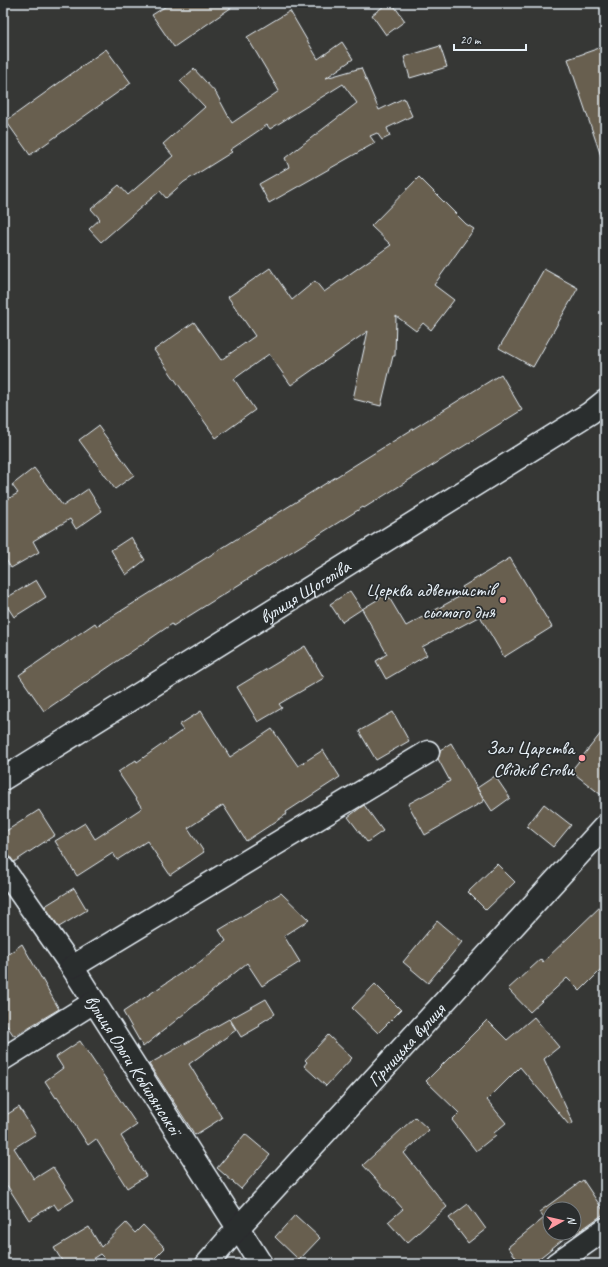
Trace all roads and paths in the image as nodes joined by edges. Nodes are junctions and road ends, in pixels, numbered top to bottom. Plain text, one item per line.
1 (605, 401) edge
2 (428, 752) dead end
3 (3, 779) edge
4 (605, 826) edge
5 (3, 868) edge
6 (72, 967) junction
7 (94, 1002) junction
8 (3, 1059) edge
9 (238, 1228) junction
10 (605, 1229) edge
11 (207, 1264) edge
12 (261, 1264) edge
13 (556, 1264) edge

1 - 3 street, вулиця Щоголіва
2 - 6 street
4 - 9 street, Гірницька вулиця
5 - 6 street, вулиця Ольги Кобилянської
6 - 7 street, вулиця Ольги Кобилянської
7 - 8 street
7 - 9 street, вулиця Ольги Кобилянської
9 - 11 street, Гірницька вулиця
9 - 12 street, вулиця Ольги Кобилянської
10 - 13 street

